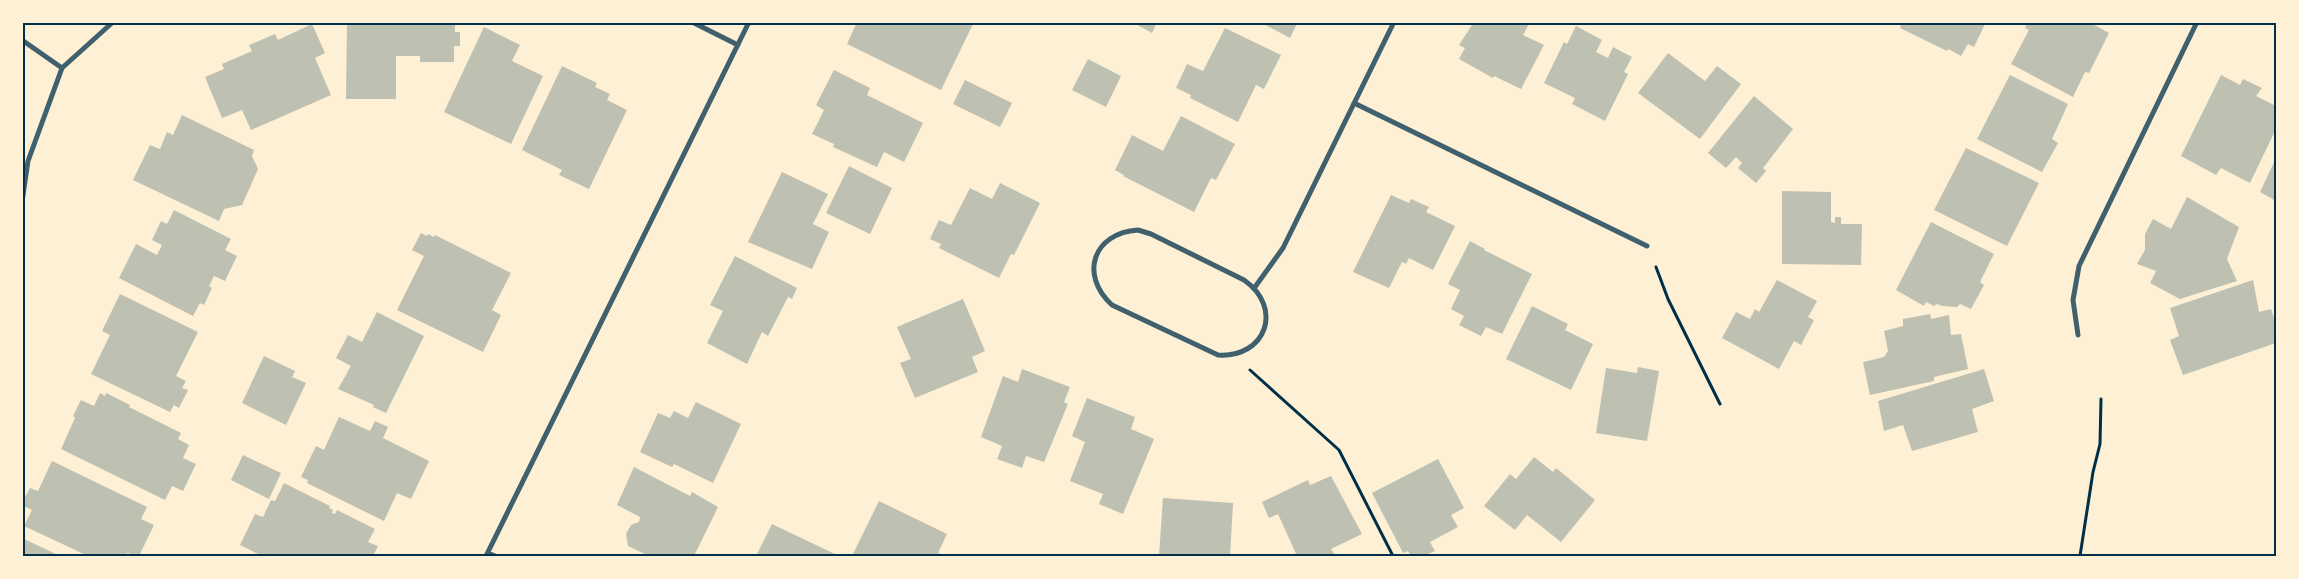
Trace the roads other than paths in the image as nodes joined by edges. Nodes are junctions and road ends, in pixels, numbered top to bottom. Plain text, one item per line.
1 (113, 22) edge
2 (692, 22) edge
3 (749, 22) edge
4 (1394, 22) edge
5 (2197, 22) edge
6 (22, 40) edge
7 (738, 44) junction
8 (62, 68) junction
9 (1354, 103) junction
10 (22, 202) edge
11 (1648, 246) road end
12 (1255, 287) junction
13 (2078, 335) dead end
14 (487, 555) edge
15 (495, 556) edge

1 - 8 street
2 - 7 street
3 - 7 street
4 - 9 street
5 - 13 street
6 - 8 street
7 - 14 street
8 - 10 street
9 - 11 street
9 - 12 street
12 - 12 street
14 - 15 street

